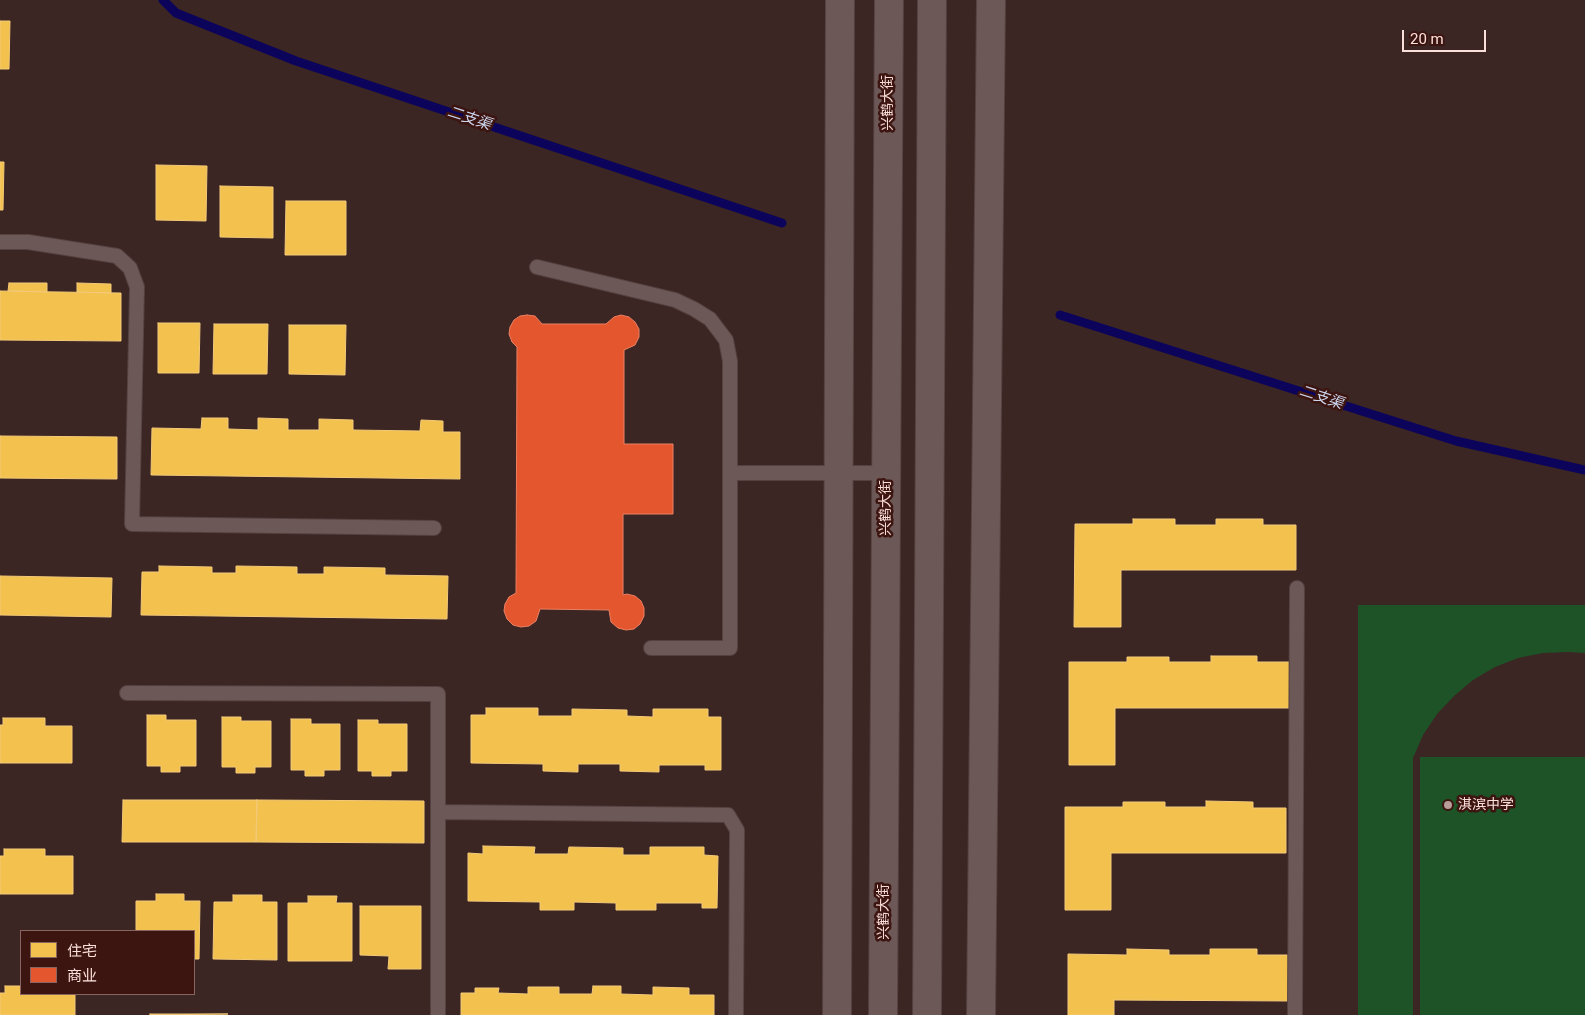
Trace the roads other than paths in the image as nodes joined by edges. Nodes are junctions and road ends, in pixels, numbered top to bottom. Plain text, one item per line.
1 (840, 0) edge
2 (889, 0) edge
3 (932, 0) edge
4 (991, 0) edge
5 (0, 242) edge
6 (537, 267) dead end
7 (730, 473) junction
8 (839, 473) junction
9 (886, 473) junction
10 (434, 528) dead end
11 (1297, 588) dead end
12 (651, 648) dead end
13 (127, 693) dead end
14 (438, 812) junction
15 (438, 1015) edge
16 (736, 1015) edge
17 (837, 1015) edge
18 (883, 1015) edge
19 (927, 1015) edge
20 (981, 1015) edge
21 (1295, 1015) edge

1 - 8 street
2 - 9 street, 兴鹤大街
3 - 19 street
4 - 20 street
5 - 10 lane
6 - 7 lane
7 - 8 lane
7 - 12 lane
8 - 9 lane
8 - 17 street
9 - 18 street, 兴鹤大街
11 - 21 lane
13 - 14 lane
14 - 15 lane
14 - 16 lane

